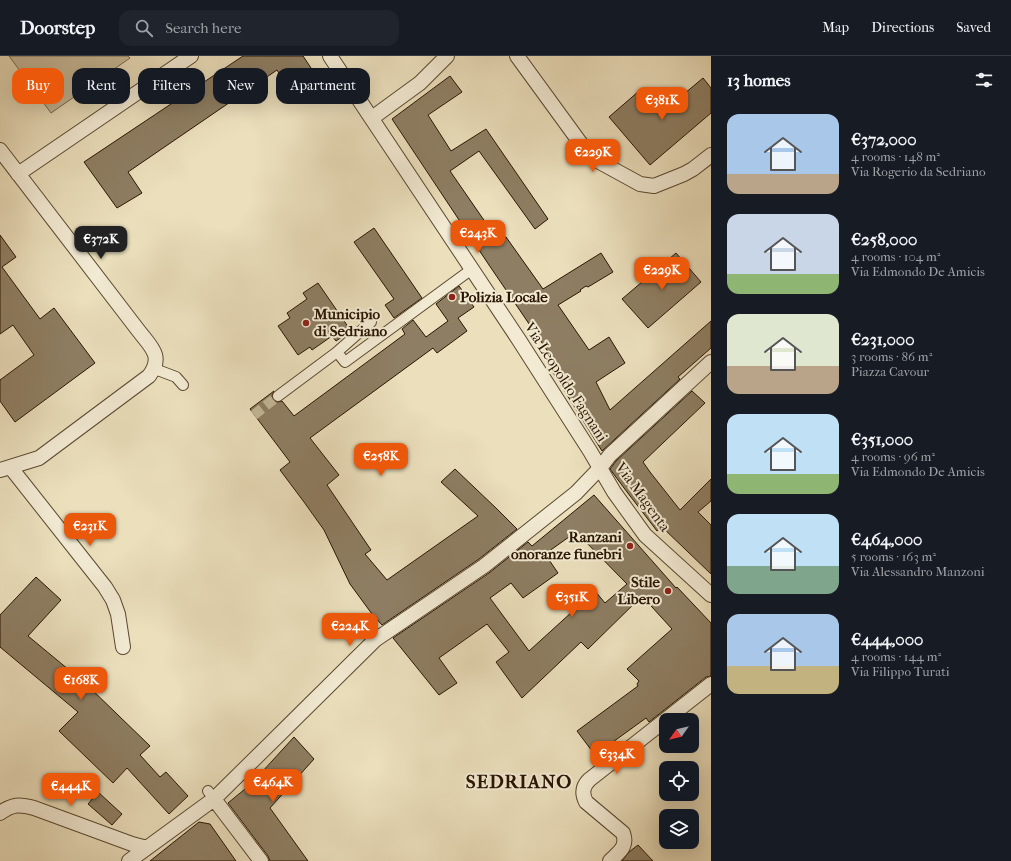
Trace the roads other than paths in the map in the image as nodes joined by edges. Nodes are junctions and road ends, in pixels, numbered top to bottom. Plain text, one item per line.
1 (191, 56) edge
2 (330, 56) edge
3 (447, 56) edge
4 (517, 56) edge
5 (372, 118) junction
6 (0, 150) edge
7 (711, 155) edge
8 (18, 174) junction
9 (472, 269) junction
10 (371, 322) dead end
11 (336, 352) junction
12 (711, 362) edge
13 (152, 373) junction
14 (183, 385) dead end
15 (278, 396) tunnel mouth
16 (600, 468) junction
17 (6, 469) edge
18 (711, 595) edge
19 (362, 622) dead end
20 (375, 640) junction
21 (123, 647) dead end
22 (711, 684) edge
23 (211, 795) junction
24 (0, 813) edge
25 (147, 848) junction
26 (129, 861) edge
27 (261, 861) edge
28 (610, 861) edge

1 - 8 street
2 - 5 street, Via Leopoldo Fagnani
3 - 5 street
4 - 7 street
5 - 9 street, Via Leopoldo Fagnani
6 - 8 street
8 - 13 street
9 - 11 street
9 - 16 street, Via Leopoldo Fagnani
10 - 11 street
11 - 15 street
12 - 16 street
13 - 14 street
13 - 17 street
16 - 18 street, Via Magenta
16 - 20 street
17 - 21 street
19 - 20 street
20 - 23 street
22 - 28 street
23 - 25 street
23 - 27 street
24 - 25 street
25 - 26 street

